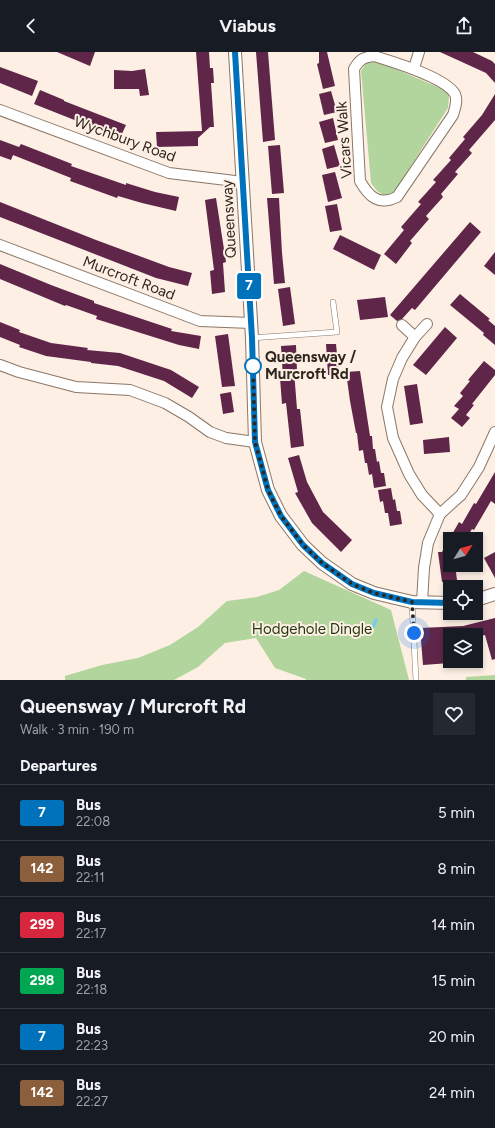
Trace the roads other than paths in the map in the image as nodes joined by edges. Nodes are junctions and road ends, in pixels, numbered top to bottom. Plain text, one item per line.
1 (235, 52) edge
2 (419, 52) edge
3 (414, 68) junction
4 (0, 110) edge
5 (243, 182) junction
6 (0, 245) edge
7 (334, 302) dead end
8 (251, 323) junction
9 (427, 324) dead end
10 (402, 325) dead end
11 (415, 337) junction
12 (252, 338) junction
13 (0, 365) edge
14 (495, 432) edge
15 (255, 442) junction
16 (440, 514) junction
17 (495, 594) edge
18 (483, 598) edge
19 (417, 602) junction
20 (443, 603) edge
21 (416, 680) edge

1 - 5 street, Queensway
2 - 3 street
3 - 3 street, Vicars Walk
4 - 5 street, Wychbury Road
5 - 8 street, Queensway
6 - 8 street, Murcroft Road
7 - 12 lane
8 - 12 street, Queensway
9 - 11 street
10 - 11 street
11 - 16 street
12 - 15 street, Queensway
13 - 15 street
14 - 16 street
15 - 19 street, Queensway
16 - 19 street
17 - 18 street
19 - 20 street, Queensway
19 - 21 lane

